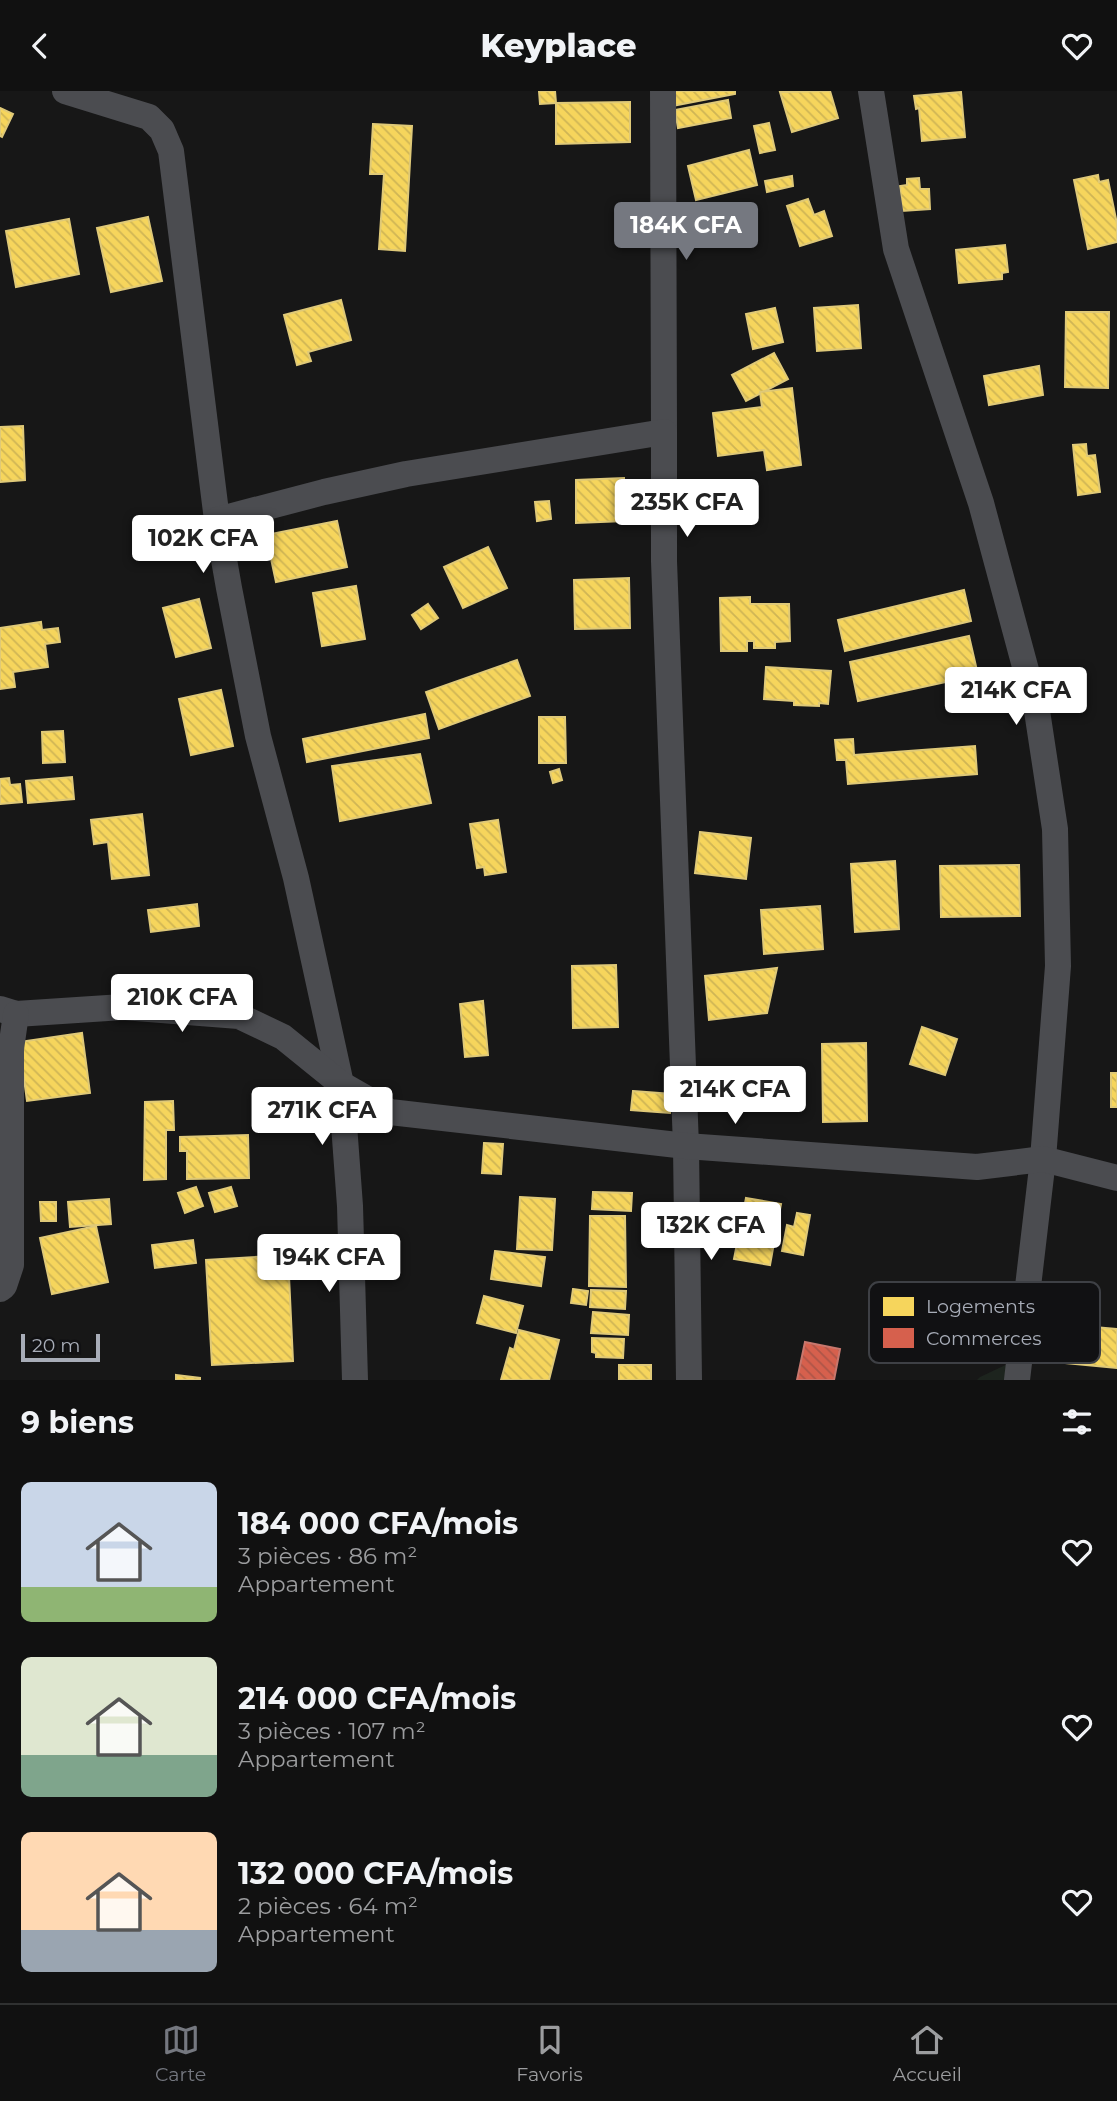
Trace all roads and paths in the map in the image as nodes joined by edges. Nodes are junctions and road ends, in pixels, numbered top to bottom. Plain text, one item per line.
1 (65, 91) edge
2 (663, 91) edge
3 (871, 91) edge
4 (664, 432) junction
5 (217, 520) junction
6 (8, 1011) edge
7 (341, 1084) junction
8 (686, 1146) junction
9 (1043, 1159) junction
10 (1117, 1178) edge
11 (1029, 1282) edge
12 (0, 1289) edge
13 (355, 1380) edge
14 (690, 1380) edge

1 - 5 street
2 - 4 street
3 - 9 street
4 - 5 street
4 - 8 street
5 - 7 street
6 - 7 street
6 - 12 street
7 - 8 street
7 - 13 street
8 - 9 street
8 - 14 street
9 - 10 street
9 - 11 street

